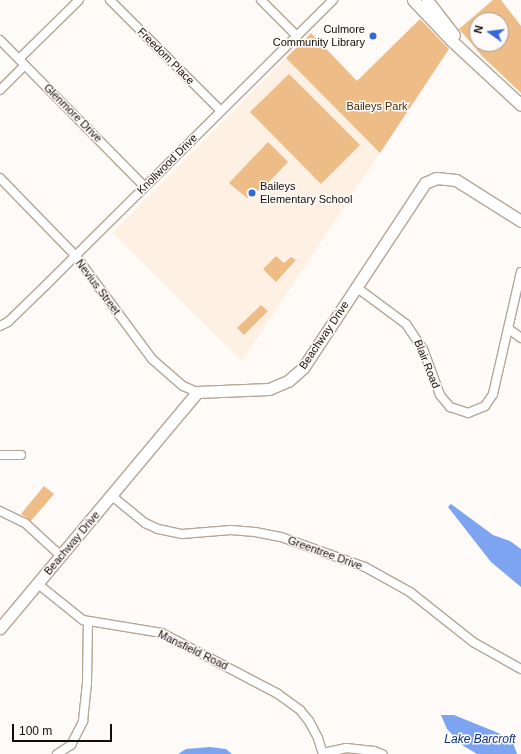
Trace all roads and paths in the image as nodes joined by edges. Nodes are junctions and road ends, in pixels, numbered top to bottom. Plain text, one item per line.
1 (79, 0) edge
2 (110, 0) edge
3 (261, 0) edge
4 (333, 0) edge
5 (413, 0) edge
6 (427, 0) edge
7 (297, 36) junction
8 (0, 40) edge
9 (467, 55) junction
10 (22, 62) junction
11 (0, 90) edge
12 (521, 104) edge
13 (221, 111) junction
14 (0, 178) edge
15 (145, 186) junction
16 (521, 222) edge
17 (75, 256) junction
18 (521, 272) edge
19 (356, 287) junction
20 (0, 326) edge
21 (509, 329) junction
22 (521, 338) edge
23 (197, 392) junction
24 (0, 455) edge
25 (21, 455) dead end
26 (112, 496) junction
27 (0, 511) edge
28 (62, 556) junction
29 (38, 584) junction
30 (88, 622) junction
31 (0, 628) edge
32 (521, 668) edge
33 (57, 754) edge
34 (323, 754) edge
35 (382, 754) edge

1 - 10 street
2 - 13 street, Freedom Place
3 - 7 street
4 - 7 street, Knollwood Drive
5 - 9 street
6 - 9 street
7 - 13 street, Knollwood Drive
8 - 10 street, Glenmore Drive
9 - 12 street
10 - 11 street
10 - 15 street, Glenmore Drive
13 - 15 street, Knollwood Drive
14 - 17 street, Nevius Street
15 - 17 street, Knollwood Drive
16 - 19 street, Beachway Drive
17 - 20 street, Knollwood Drive
17 - 23 street, Nevius Street
18 - 21 street, Blair Road
19 - 21 street, Blair Road
19 - 23 street, Beachway Drive
21 - 22 street
23 - 26 street, Beachway Drive
24 - 25 street
26 - 28 street, Beachway Drive
26 - 32 street, Greentree Drive
27 - 28 street
28 - 29 street, Beachway Drive
29 - 30 street, Mansfield Road
29 - 31 street, Beachway Drive
30 - 33 street
30 - 34 street, Mansfield Road
34 - 35 street, Mansfield Road

